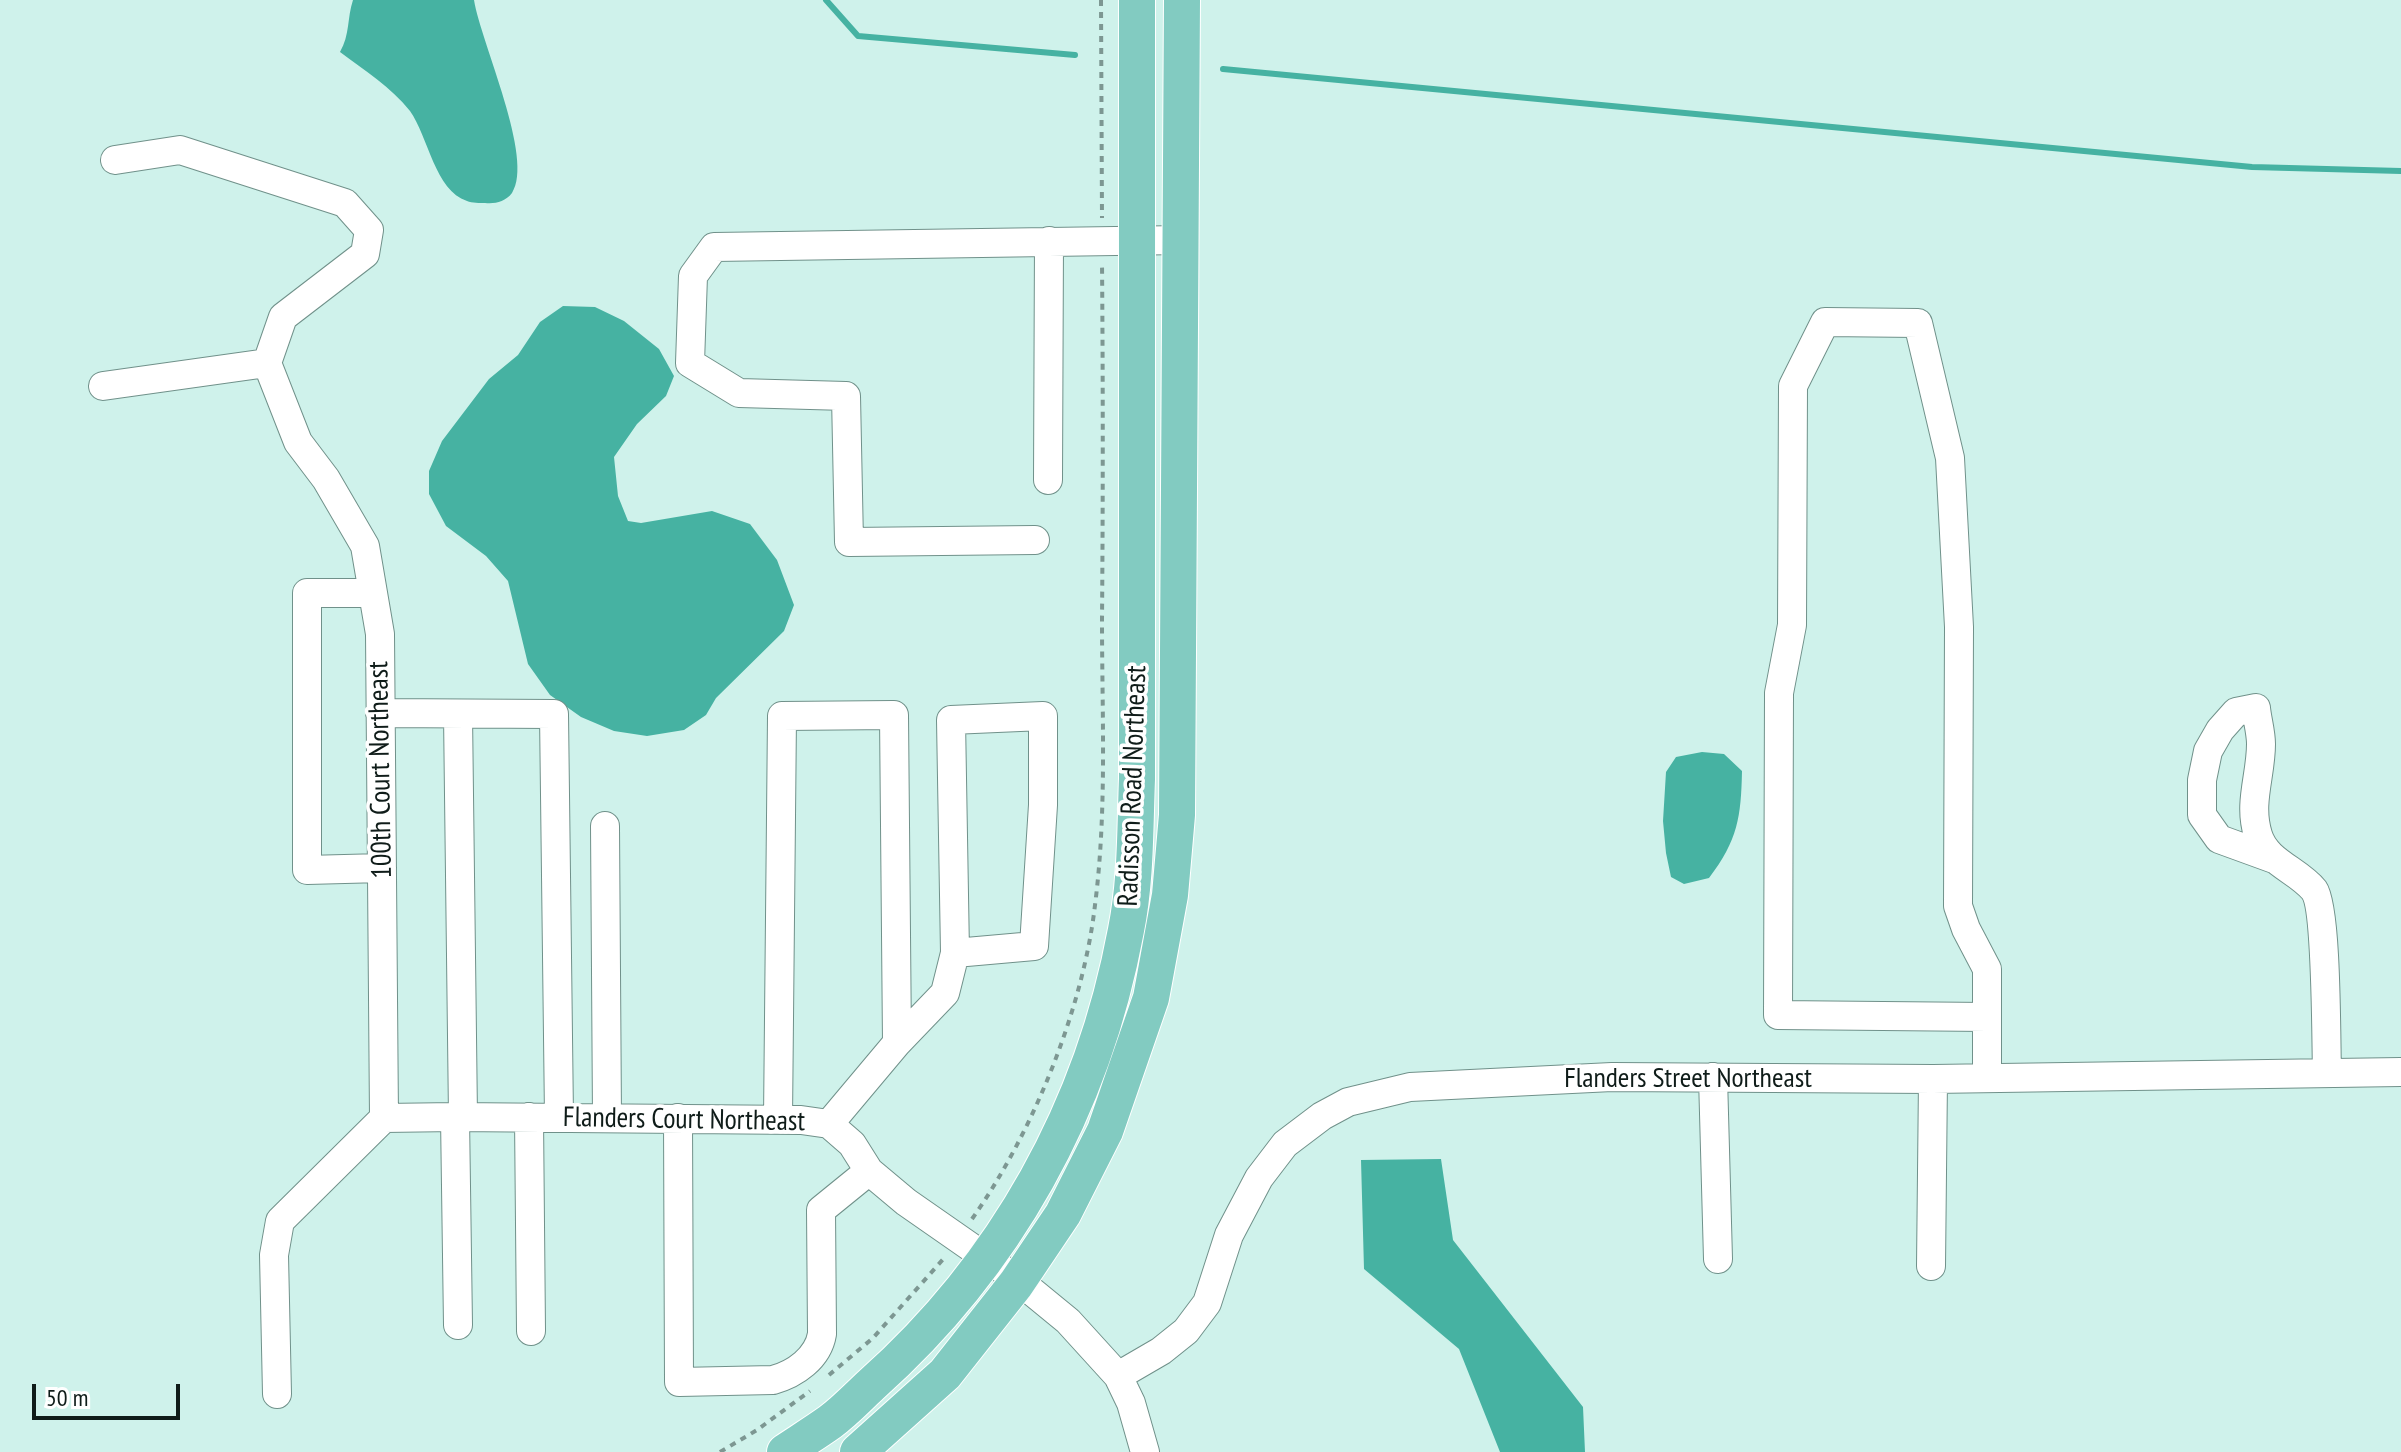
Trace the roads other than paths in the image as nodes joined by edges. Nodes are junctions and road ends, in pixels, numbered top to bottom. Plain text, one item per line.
1 (1137, 0) edge
2 (1182, 0) edge
3 (115, 160) dead end
4 (1137, 240) junction
5 (1182, 240) junction
6 (1049, 241) junction
7 (267, 363) junction
8 (103, 386) dead end
9 (1048, 480) dead end
10 (1035, 540) dead end
11 (373, 593) junction
12 (380, 713) junction
13 (458, 714) junction
14 (605, 826) dead end
15 (2274, 859) junction
16 (382, 868) junction
17 (955, 953) junction
18 (1987, 1017) junction
19 (897, 1043) junction
20 (2401, 1072) edge
21 (2327, 1073) junction
22 (1713, 1077) junction
23 (1987, 1078) junction
24 (1933, 1079) junction
25 (459, 1117) junction
26 (529, 1117) junction
27 (559, 1117) junction
28 (384, 1118) junction
29 (607, 1118) junction
30 (678, 1118) junction
31 (778, 1119) junction
32 (829, 1124) junction
33 (869, 1171) junction
34 (986, 1258) junction
35 (1718, 1259) dead end
36 (1931, 1266) dead end
37 (1018, 1280) junction
38 (458, 1325) dead end
39 (531, 1331) dead end
40 (1118, 1376) junction
41 (277, 1394) dead end
42 (785, 1452) edge
43 (858, 1452) edge
44 (1145, 1452) edge

1 - 4 main road, Radisson Road Northeast
2 - 5 main road, Radisson Road Northeast
3 - 7 street
4 - 5 street
4 - 6 street
4 - 34 main road, Radisson Road Northeast
5 - 37 main road, Radisson Road Northeast
6 - 9 street
6 - 10 street
7 - 8 street
7 - 11 street, 100th Court Northeast
11 - 12 street, 100th Court Northeast
11 - 16 street
12 - 13 street
12 - 16 street, 100th Court Northeast
13 - 25 street
13 - 27 street
14 - 29 street
15 - 15 street
15 - 21 street
16 - 28 street, 100th Court Northeast
17 - 17 street
17 - 19 street
18 - 18 street
18 - 23 street
19 - 31 street
19 - 32 street
20 - 21 street, Flanders Street Northeast
21 - 23 street, Flanders Street Northeast
22 - 24 street, Flanders Street Northeast
22 - 35 street
22 - 40 street, Flanders Street Northeast
23 - 24 street, Flanders Street Northeast
24 - 36 street
25 - 26 street, Flanders Court Northeast
25 - 28 street, Flanders Court Northeast
25 - 38 street
26 - 27 street, Flanders Court Northeast
26 - 39 street
27 - 29 street, Flanders Court Northeast
28 - 41 street
29 - 30 street, Flanders Court Northeast
30 - 31 street, Flanders Court Northeast
30 - 33 street
31 - 32 street, Flanders Court Northeast
32 - 33 street, Flanders Court Northeast
33 - 34 street, Flanders Court Northeast
34 - 37 street, Flanders Court Northeast
34 - 42 main road, Radisson Road Northeast
37 - 40 street, Flanders Court Northeast
37 - 43 main road, Radisson Road Northeast
40 - 44 street, Flanders Court Northeast

